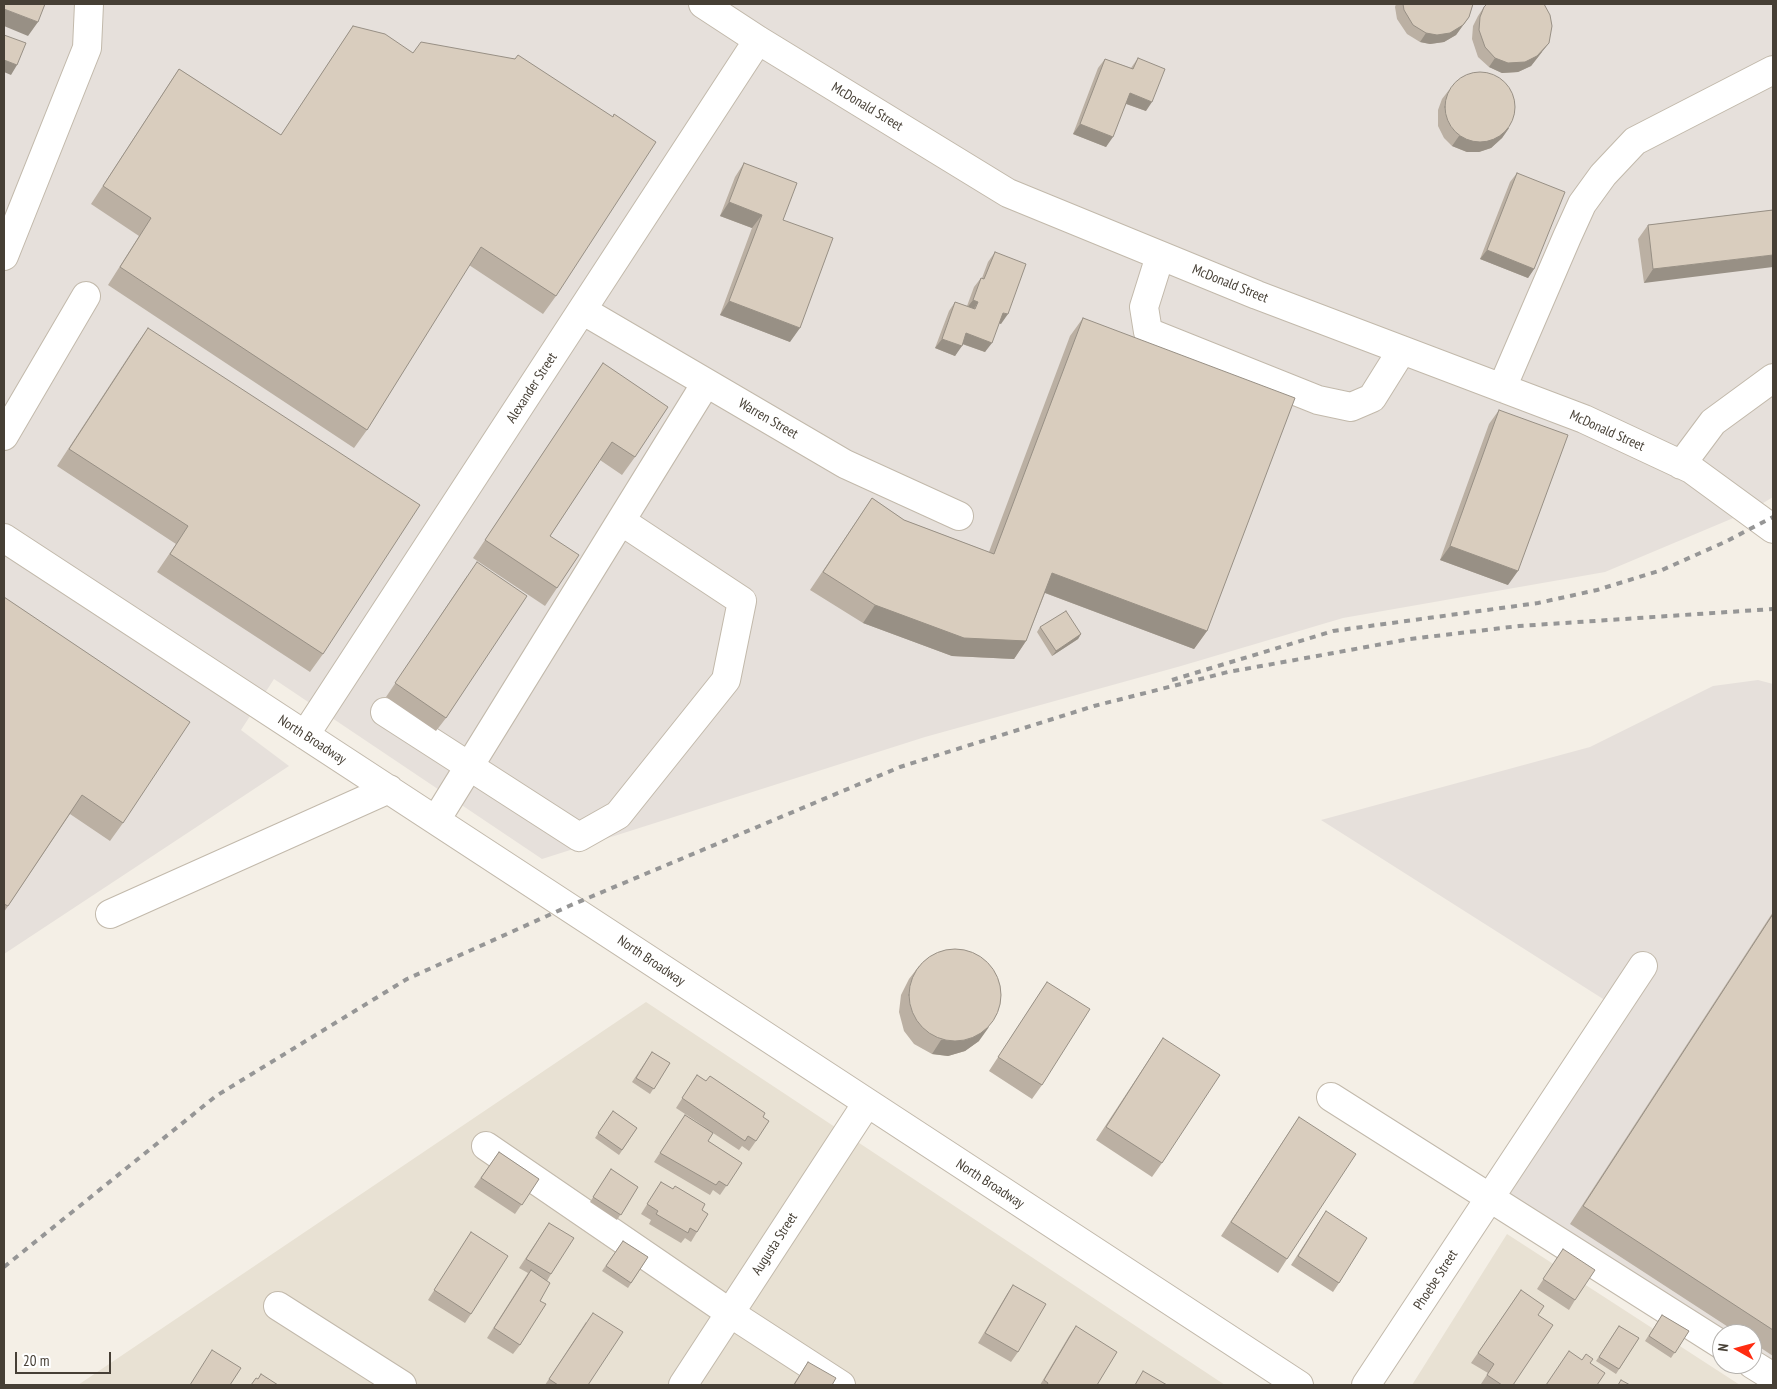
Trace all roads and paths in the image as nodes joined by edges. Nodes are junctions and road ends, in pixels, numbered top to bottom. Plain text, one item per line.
1 (89, 4) edge
2 (713, 7) edge
3 (758, 40) junction
4 (1773, 70) edge
5 (4, 256) edge
6 (1160, 256) junction
7 (86, 296) dead end
8 (582, 310) junction
9 (1402, 350) junction
10 (1773, 378) edge
11 (706, 383) junction
12 (1502, 388) junction
13 (4, 436) edge
14 (1681, 465) junction
15 (960, 516) dead end
16 (621, 522) junction
17 (1773, 529) edge
18 (4, 538) edge
19 (385, 712) dead end
20 (305, 735) junction
21 (469, 767) junction
22 (388, 789) junction
23 (436, 820) junction
24 (110, 914) dead end
25 (1643, 966) dead end
26 (1332, 1097) dead end
27 (867, 1103) junction
28 (486, 1146) dead end
29 (1490, 1198) junction
30 (278, 1306) dead end
31 (730, 1313) junction
32 (1712, 1339) edge
33 (1762, 1370) edge
34 (1773, 1377) edge
35 (402, 1385) edge
36 (683, 1385) edge
37 (841, 1385) edge
38 (1299, 1385) edge
39 (1366, 1385) edge

1 - 5 street
2 - 3 street, McDonald Street
3 - 6 street, McDonald Street
3 - 8 street, Alexander Street
4 - 12 street
6 - 9 street, McDonald Street
6 - 9 street
7 - 13 street
8 - 11 street, Warren Street
8 - 20 street, Alexander Street
9 - 12 street, McDonald Street
10 - 14 street
11 - 15 street, Warren Street
11 - 16 street
12 - 14 street, McDonald Street
14 - 17 street, McDonald Street
16 - 21 street
16 - 21 street
18 - 20 street, North Broadway
19 - 21 street
20 - 22 street, North Broadway
21 - 23 street
22 - 23 street, North Broadway
22 - 24 street
23 - 27 street, North Broadway
25 - 29 street, Phoebe Street
26 - 29 street
27 - 31 street, Augusta Street
27 - 38 street, North Broadway
28 - 31 street
29 - 32 street
29 - 39 street, Phoebe Street
30 - 35 street
31 - 36 street, Augusta Street
31 - 37 street
33 - 34 street

